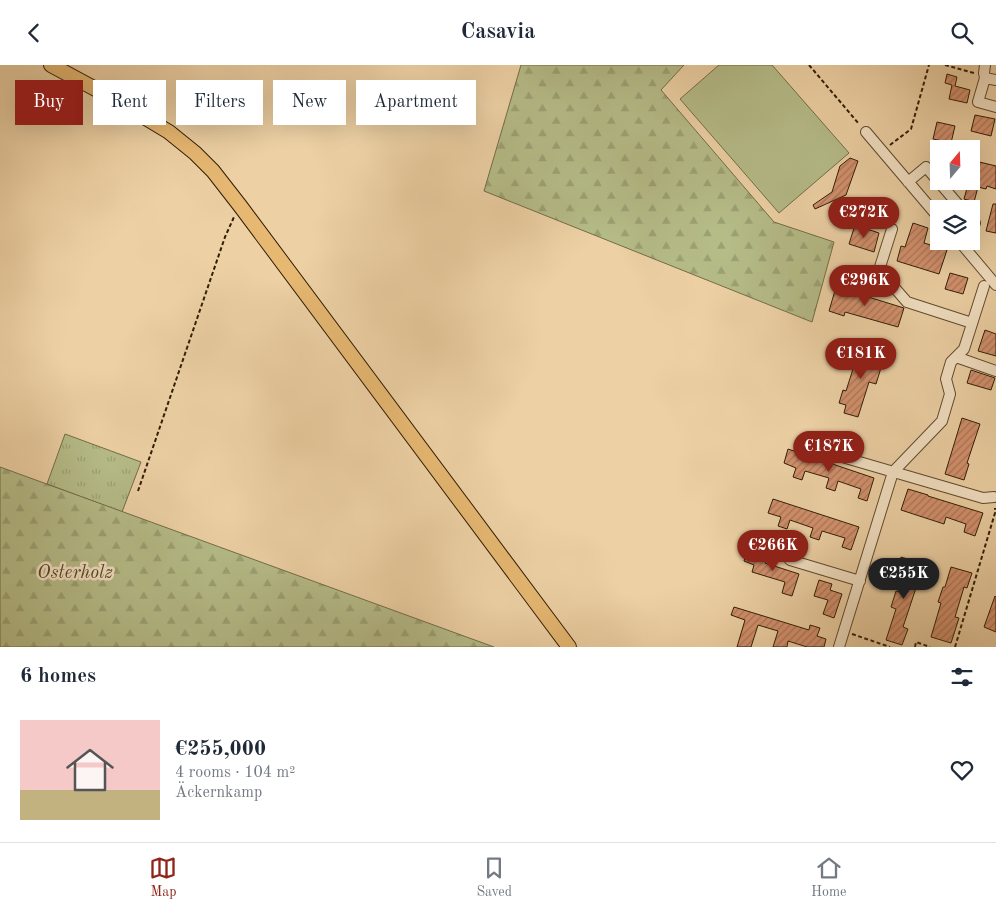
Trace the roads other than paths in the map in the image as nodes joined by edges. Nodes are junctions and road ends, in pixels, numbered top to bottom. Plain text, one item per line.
1 (51, 65) edge
2 (986, 65) edge
3 (985, 77) junction
4 (996, 80) edge
5 (996, 107) edge
6 (866, 132) road end
7 (908, 182) junction
8 (954, 200) edge
9 (930, 208) edge
10 (892, 229) dead end
11 (968, 250) edge
12 (996, 285) edge
13 (984, 286) dead end
14 (972, 323) junction
15 (956, 357) junction
16 (996, 371) edge
17 (827, 444) dead end
18 (892, 472) junction
19 (994, 497) road end
20 (784, 553) dead end
21 (860, 581) junction
22 (569, 647) edge
23 (839, 647) edge

1 - 22 main road
2 - 3 street
3 - 4 street
3 - 5 street
6 - 7 street
7 - 8 street
7 - 9 street
10 - 14 street
11 - 12 street
13 - 14 street
14 - 15 street
15 - 16 street
15 - 18 street
17 - 18 street
18 - 19 street
18 - 21 street
20 - 21 street
21 - 23 street

